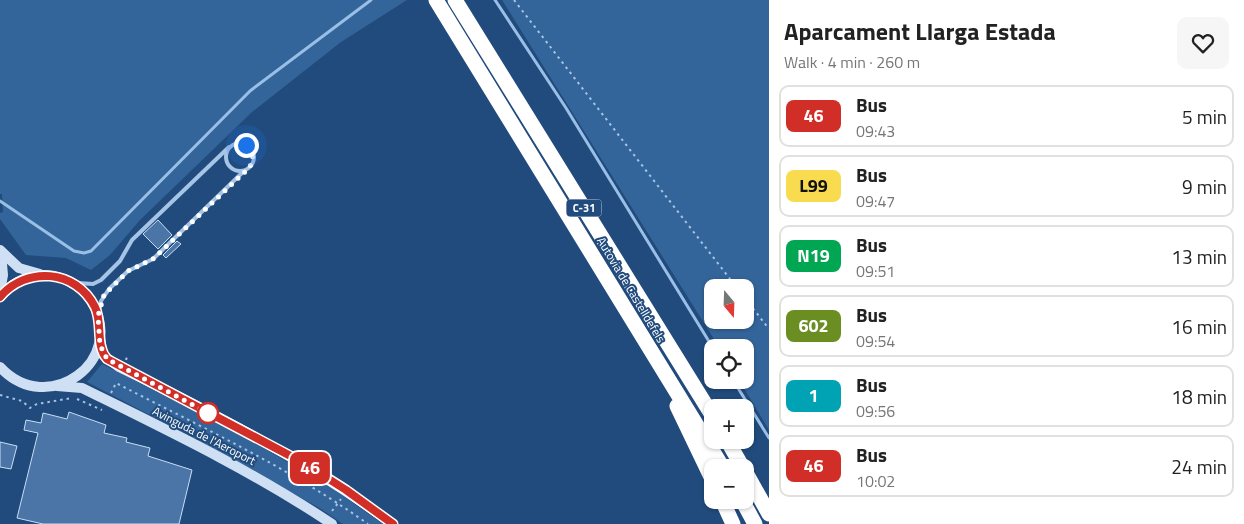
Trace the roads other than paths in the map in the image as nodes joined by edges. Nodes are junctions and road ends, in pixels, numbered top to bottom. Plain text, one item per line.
1 (436, 0) edge
2 (456, 0) edge
3 (230, 148) junction
4 (245, 170) junction
5 (1, 252) edge
6 (43, 275) junction
7 (71, 282) junction
8 (0, 291) edge
9 (0, 297) edge
10 (98, 316) junction
11 (100, 338) junction
12 (652, 353) junction
13 (0, 366) edge
14 (57, 386) junction
15 (704, 402) edge
16 (718, 459) edge
17 (704, 462) edge
18 (754, 487) edge
19 (726, 509) edge
20 (747, 509) edge
21 (769, 514) edge
22 (329, 522) edge
23 (393, 524) edge
24 (733, 524) edge
25 (755, 524) edge

1 - 12 highway, Autovia de Castelldefels / C-31
2 - 15 highway, Autovia de Castelldefels / C-31
3 - 4 lane
3 - 4 lane
3 - 7 lane
4 - 10 lane
5 - 6 street
5 - 8 street
6 - 7 street
6 - 9 street
7 - 10 street
10 - 11 street
11 - 14 street
11 - 23 street, Avinguda de l'Aeroport
12 - 16 highway, Autovia de Castelldefels / C-31
12 - 17 highway
13 - 14 street, Avinguda de l'Aeroport
14 - 22 street, Avinguda de l'Aeroport
18 - 21 highway
19 - 24 highway
20 - 25 highway

